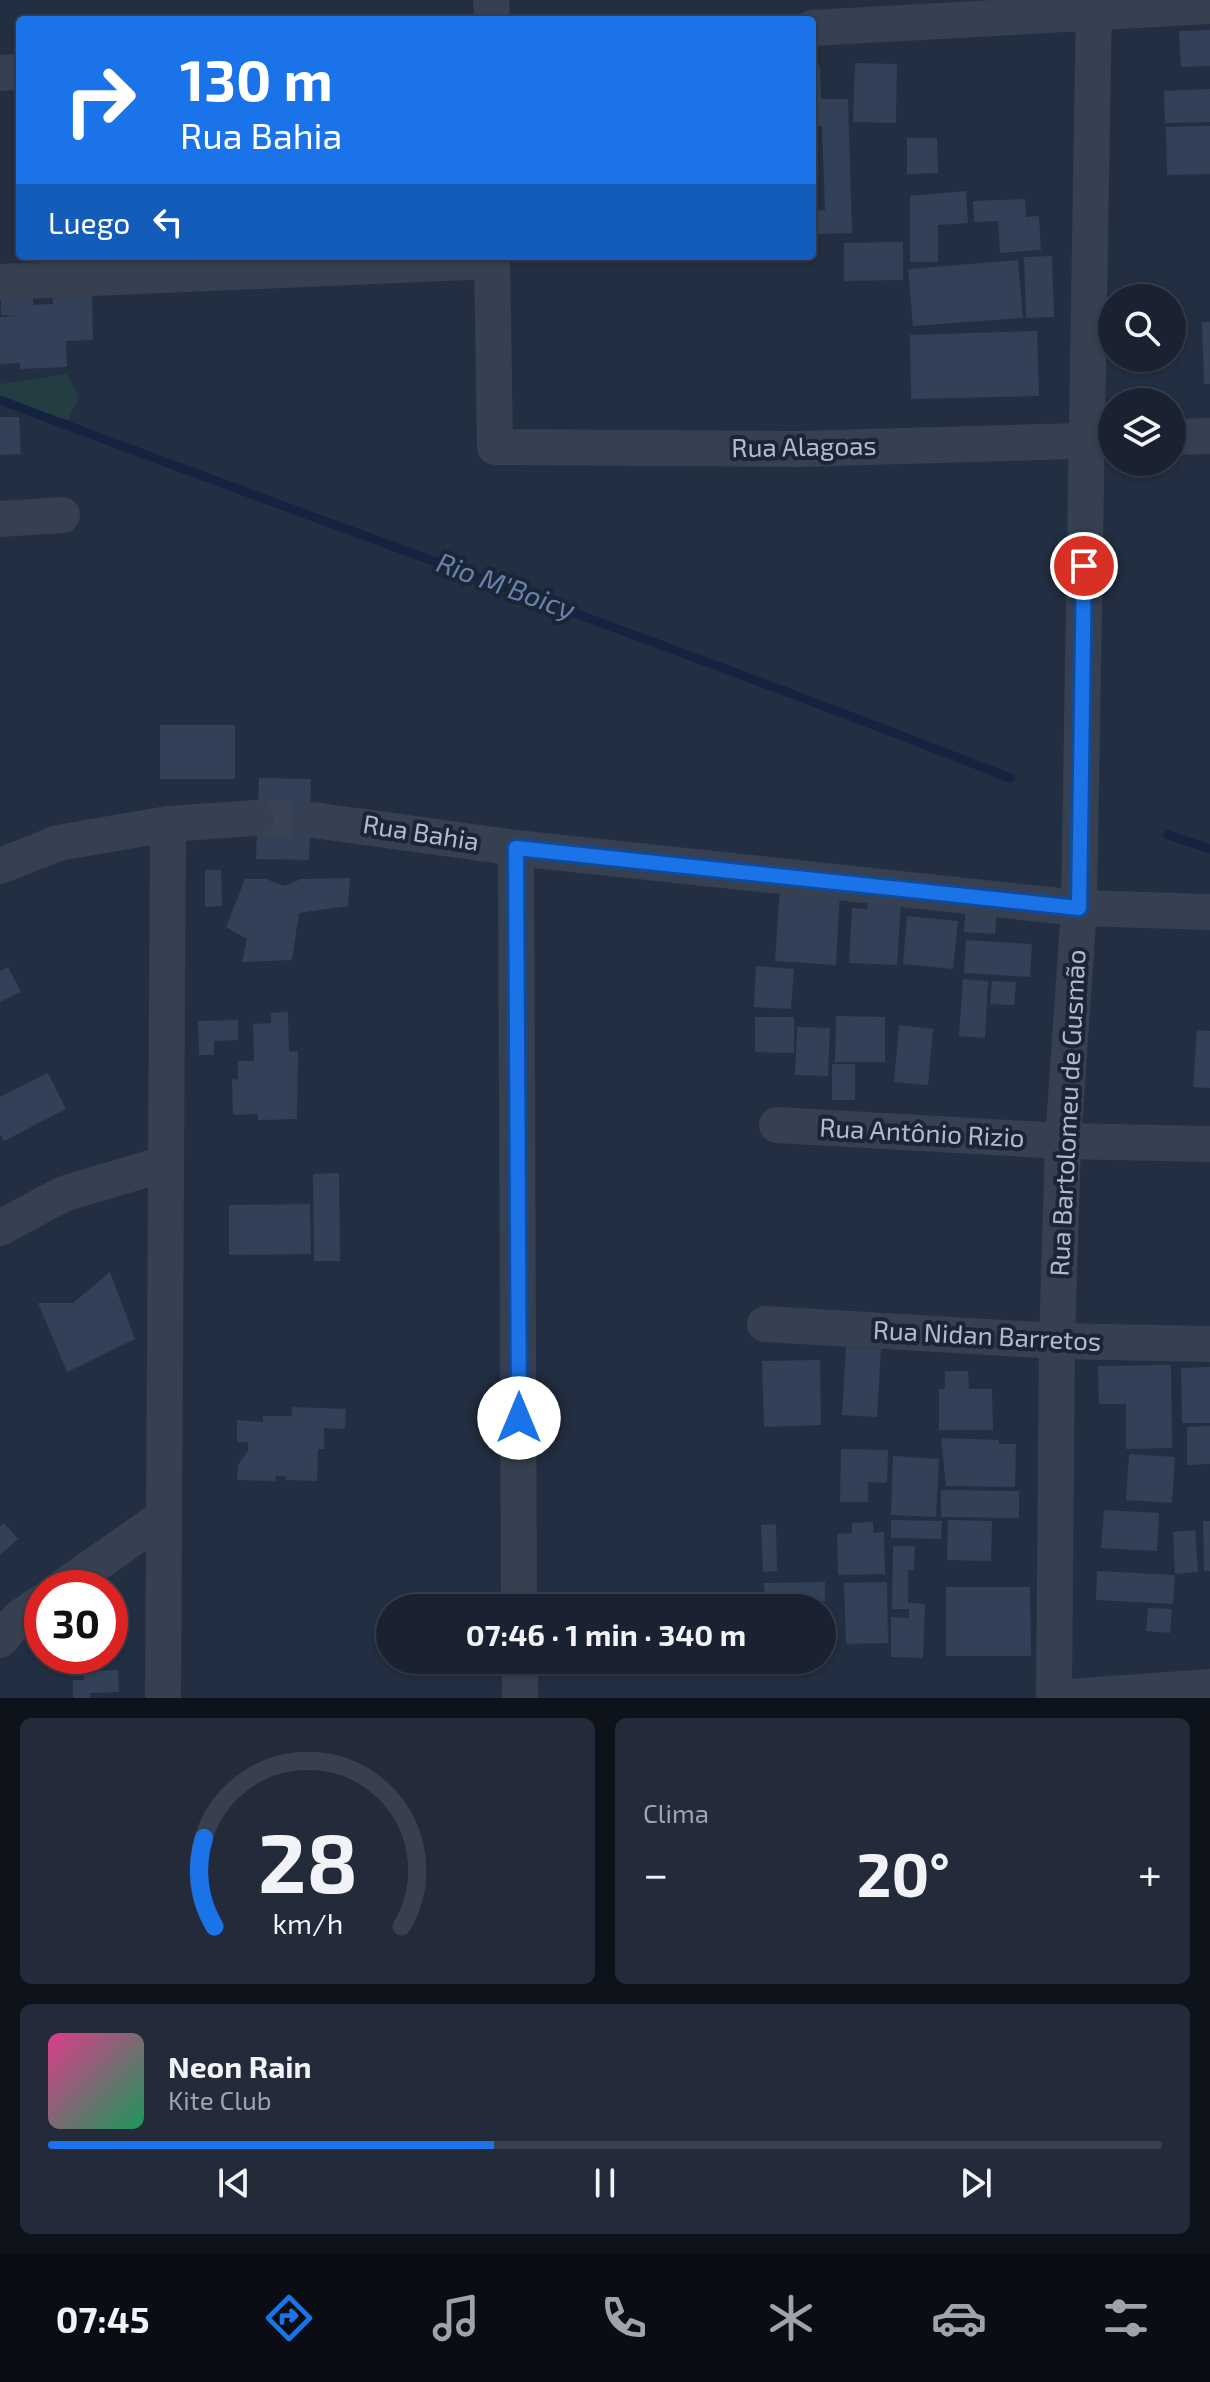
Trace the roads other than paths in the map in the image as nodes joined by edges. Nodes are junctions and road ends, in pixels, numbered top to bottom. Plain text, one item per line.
1 (1210, 6) edge
2 (1094, 7) edge
3 (816, 28) edge
4 (451, 260) edge
5 (492, 260) edge
6 (0, 282) edge
7 (1098, 388) edge
8 (1210, 436) edge
9 (1186, 437) edge
10 (1098, 441) edge
11 (1098, 464) edge
12 (62, 515) dead end
13 (0, 519) edge
14 (256, 818) tunnel mouth
15 (330, 821) tunnel mouth
16 (168, 824) junction
17 (516, 848) junction
18 (0, 866) edge
19 (1079, 908) junction
20 (1210, 912) edge
21 (777, 1125) dead end
22 (1063, 1141) junction
23 (1210, 1144) edge
24 (164, 1164) junction
25 (0, 1228) edge
26 (765, 1324) dead end
27 (1057, 1341) junction
28 (1210, 1344) edge
29 (163, 1517) junction
30 (88, 1570) edge
31 (519, 1594) edge
32 (24, 1615) edge
33 (0, 1640) edge
34 (520, 1674) edge
35 (1210, 1687) edge
36 (163, 1698) edge
37 (520, 1698) edge
38 (1055, 1698) edge

1 - 2 street
2 - 3 street
2 - 7 street, Rua Bartolomeu de Gusmão
4 - 6 street
5 - 10 street, Rua Alagoas
8 - 9 street
11 - 19 street, Rua Bartolomeu de Gusmão
12 - 13 street
14 - 16 street
15 - 17 street, Rua Bahia
16 - 18 street
16 - 24 street
17 - 19 street, Rua Bahia
17 - 31 street
19 - 20 street, Rua Bahia
19 - 22 street, Rua Bartolomeu de Gusmão
21 - 22 street, Rua Antônio Rizio
22 - 23 street, Rua Antônio Rizio
22 - 27 street, Rua Bartolomeu de Gusmão
24 - 25 street
24 - 29 street
26 - 27 street, Rua Nidan Barretos
27 - 28 street, Rua Nidan Barretos
27 - 38 street, Rua Bartolomeu de Gusmão
29 - 30 street
29 - 36 street
32 - 33 street
34 - 37 street
35 - 38 street

